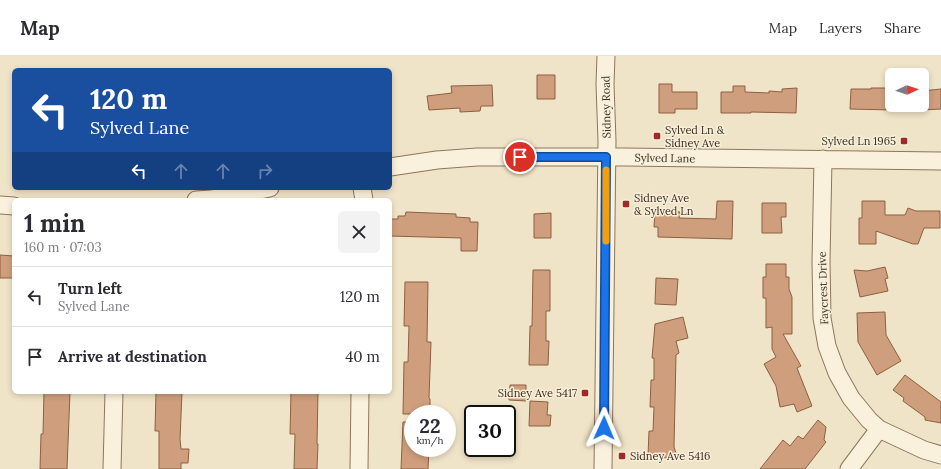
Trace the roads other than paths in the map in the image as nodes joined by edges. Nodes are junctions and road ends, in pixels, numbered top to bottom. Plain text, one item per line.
1 (606, 56) edge
2 (606, 157) junction
3 (823, 159) junction
4 (941, 160) edge
5 (392, 167) edge
6 (258, 190) edge
7 (212, 198) edge
8 (0, 205) edge
9 (12, 206) edge
10 (114, 394) edge
11 (360, 394) edge
12 (880, 429) junction
13 (941, 455) edge
14 (112, 469) edge
15 (359, 469) edge
16 (604, 469) edge
17 (849, 469) edge

1 - 2 street, Sidney Road
2 - 3 street, Sylved Lane
2 - 5 street, Sylved Lane
2 - 16 street, Sidney Road
3 - 4 street, Sylved Lane
3 - 12 street, Faycrest Drive
6 - 7 street
8 - 9 street
10 - 14 street
11 - 15 street
12 - 13 street, Faycrest Drive
12 - 17 street

